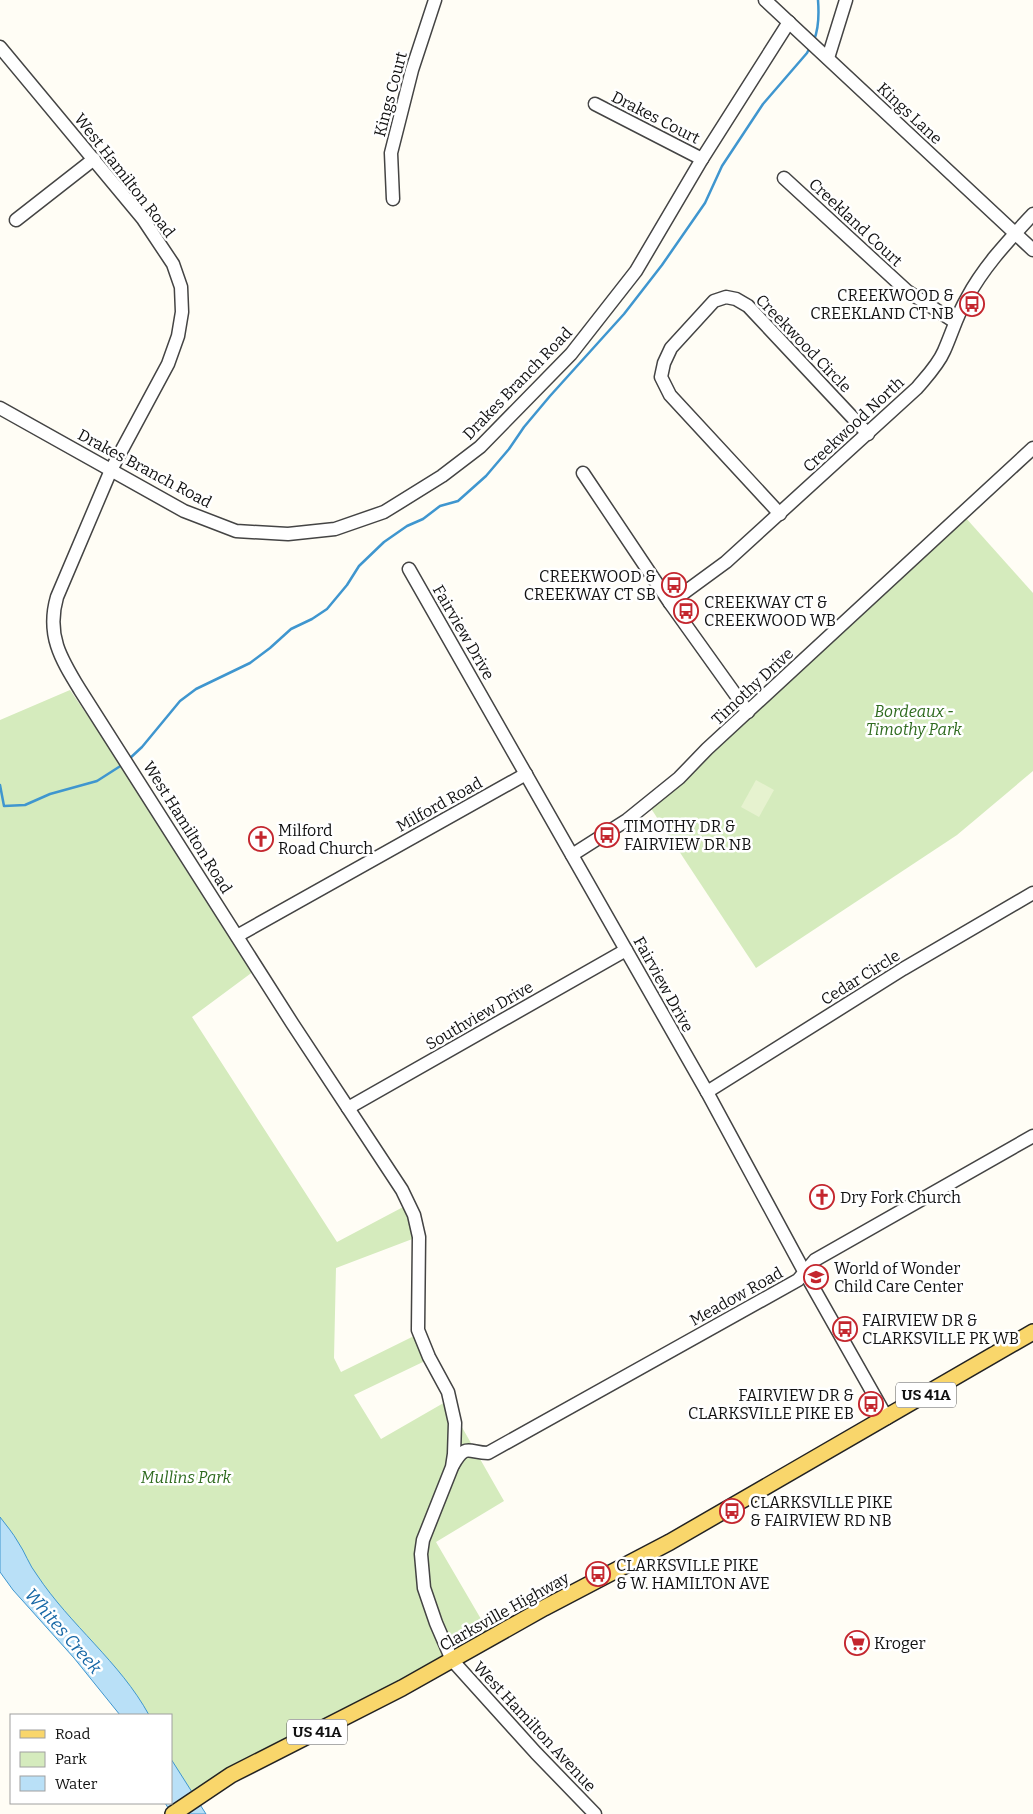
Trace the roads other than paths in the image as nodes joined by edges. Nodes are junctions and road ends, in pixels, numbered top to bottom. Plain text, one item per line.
1 (435, 0) edge
2 (765, 0) edge
3 (846, 0) edge
4 (790, 22) junction
5 (0, 47) edge
6 (828, 58) junction
7 (595, 104) dead end
8 (94, 159) junction
9 (702, 159) junction
10 (784, 178) dead end
11 (393, 199) dead end
12 (1033, 214) edge
13 (16, 220) dead end
14 (1015, 233) junction
15 (1033, 250) edge
16 (955, 322) junction
17 (0, 408) edge
18 (868, 434) junction
19 (1033, 448) edge
20 (111, 470) junction
21 (583, 472) dead end
22 (780, 514) junction
23 (409, 570) dead end
24 (670, 603) junction
25 (748, 712) junction
26 (526, 774) junction
27 (572, 855) junction
28 (1033, 893) edge
29 (237, 936) junction
30 (626, 950) junction
31 (707, 1092) junction
32 (348, 1108) junction
33 (1033, 1136) edge
34 (805, 1273) junction
35 (1033, 1332) edge
36 (887, 1418) junction
37 (452, 1467) junction
38 (452, 1660) junction
39 (173, 1814) edge
40 (595, 1814) edge

1 - 11 street, Kings Court
2 - 4 street, Kings Lane
3 - 6 street
4 - 6 street, Kings Lane
4 - 9 street, Drakes Branch Road
5 - 8 street, West Hamilton Road
6 - 14 street, Kings Lane
7 - 9 street, Drakes Court
8 - 13 street
8 - 20 street, West Hamilton Road
9 - 20 street, Drakes Branch Road
10 - 16 street, Creekland Court
12 - 14 street, Creekwood North
14 - 15 street, Kings Lane
14 - 16 street, Creekwood North
16 - 18 street, Creekwood North
17 - 20 street, Drakes Branch Road
18 - 22 street, Creekwood North
18 - 22 street, Creekwood Circle
19 - 25 street, Timothy Drive
20 - 29 street, West Hamilton Road
21 - 24 street
22 - 24 street, Creekwood North
23 - 26 street, Fairview Drive
24 - 25 street
25 - 27 street, Timothy Drive
26 - 27 street, Fairview Drive
26 - 29 street, Milford Road
27 - 30 street, Fairview Drive
28 - 31 street, Cedar Circle
29 - 32 street, West Hamilton Road
30 - 31 street, Fairview Drive
30 - 32 street, Southview Drive
31 - 34 street, Fairview Drive
32 - 37 street, West Hamilton Road
33 - 34 street, Meadow Road
34 - 36 street, Fairview Drive
34 - 37 street, Meadow Road
35 - 36 main road, Clarksville Highway / US 41A
36 - 38 main road, Clarksville Highway / US 41A
37 - 38 street, West Hamilton Road
38 - 39 main road, Clarksville Highway / US 41A
38 - 40 street, West Hamilton Avenue

